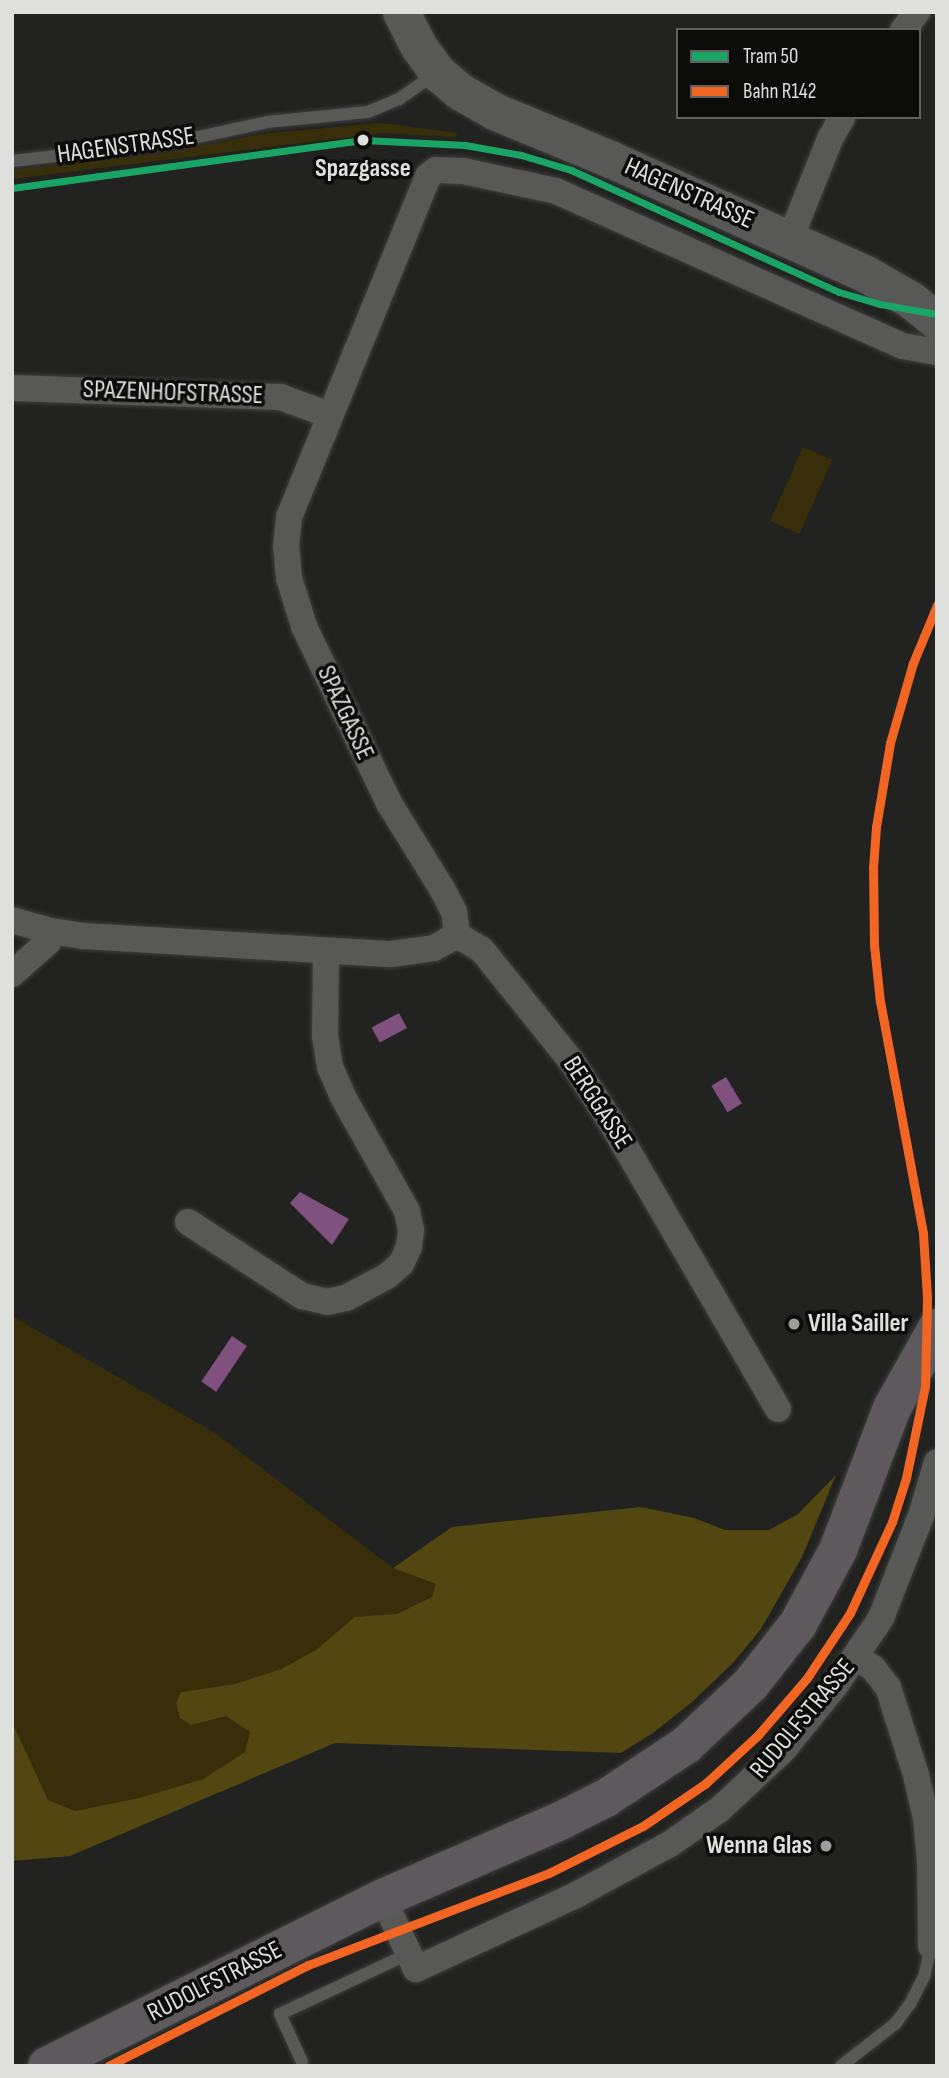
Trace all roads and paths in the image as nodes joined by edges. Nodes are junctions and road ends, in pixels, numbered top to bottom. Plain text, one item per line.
1 (401, 12) edge
2 (917, 12) edge
3 (905, 28) edge
4 (438, 73) junction
5 (841, 119) edge
6 (12, 161) edge
7 (436, 170) joint
8 (790, 239) junction
9 (937, 321) edge
10 (937, 352) edge
11 (12, 388) edge
12 (330, 415) junction
13 (12, 920) edge
14 (51, 931) junction
15 (457, 935) junction
16 (326, 951) junction
17 (12, 974) edge
18 (188, 1223) dead end
19 (937, 1328) edge
20 (778, 1409) dead end
21 (937, 1462) edge
22 (856, 1657) junction
23 (383, 1898) junction
24 (931, 1945) joint
25 (408, 1954) junction
26 (302, 2062) dead end
27 (47, 2066) edge
28 (841, 2066) edge

1 - 4 main road, HAGENSTRASSE
2 - 3 street
4 - 6 lane, HAGENSTRASSE
4 - 8 main road, HAGENSTRASSE
5 - 8 street
7 - 10 street, HAGENSTRASSE
7 - 12 street, SPAZGASSE
8 - 9 main road, HAGENSTRASSE
11 - 12 street, SPAZENHOFSTRASSE
12 - 15 street, SPAZGASSE
13 - 14 street
14 - 16 street
14 - 17 street
15 - 16 street
15 - 20 street, BERGGASSE
16 - 18 street
19 - 23 main road, RUDOLFSTRASSE
21 - 22 street, RUDOLFSTRASSE
22 - 24 street
22 - 25 street, RUDOLFSTRASSE
23 - 25 street
23 - 27 main road, RUDOLFSTRASSE
24 - 28 lane
25 - 26 lane

